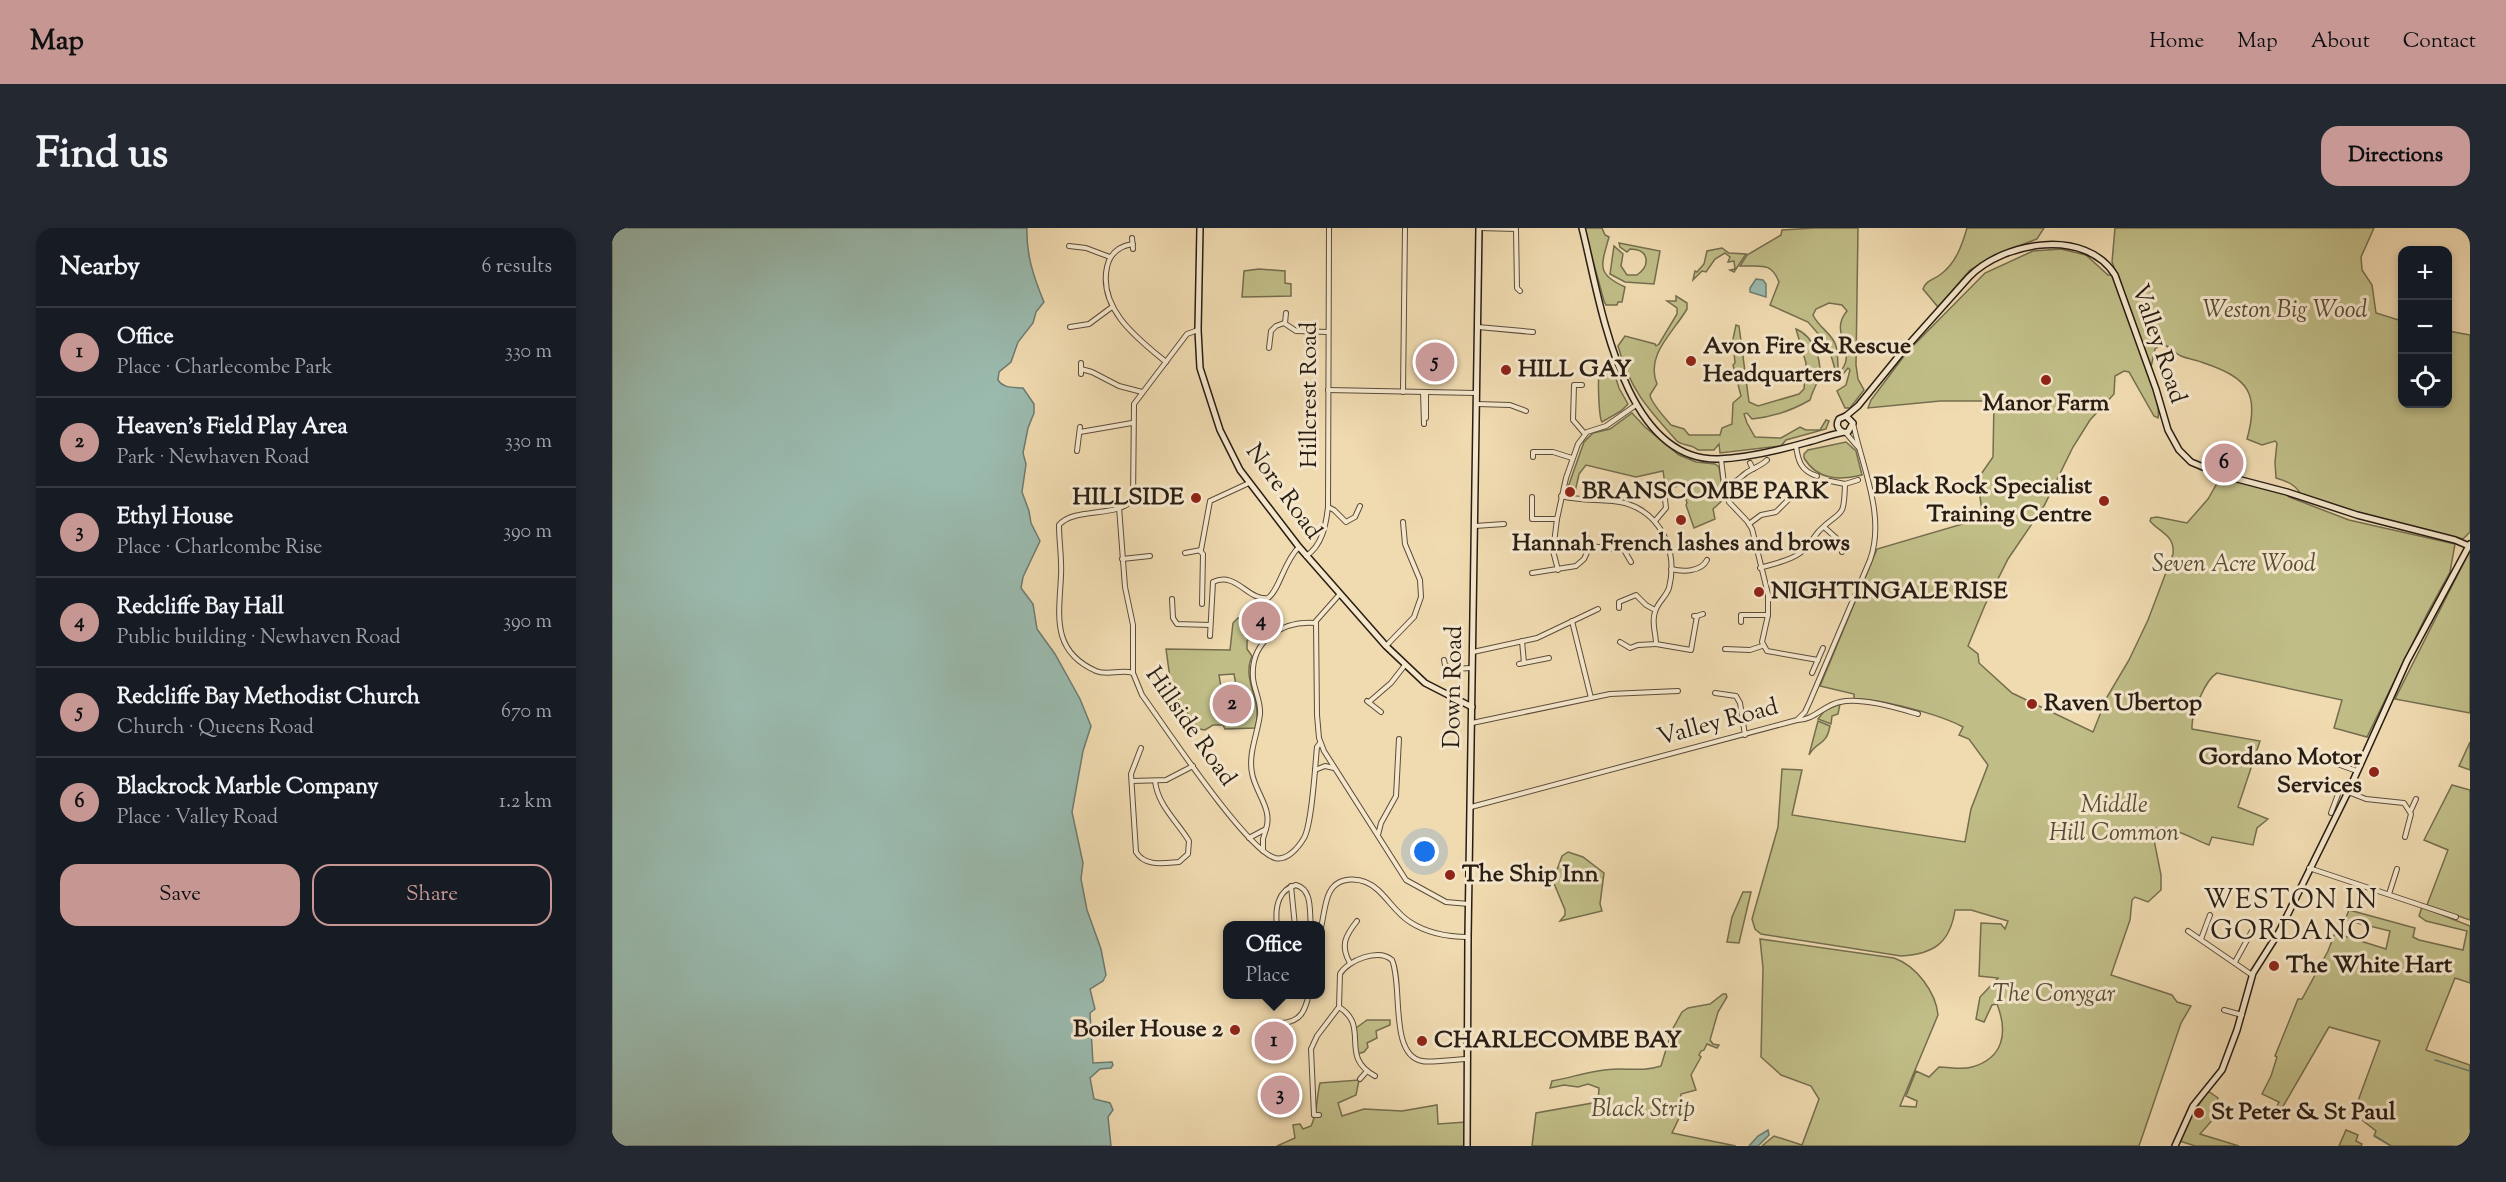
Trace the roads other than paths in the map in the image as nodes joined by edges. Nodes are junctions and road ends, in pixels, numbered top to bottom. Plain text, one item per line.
1 (1200, 228) edge
2 (1329, 228) edge
3 (1405, 228) edge
4 (1479, 228) edge
5 (1582, 228) edge
6 (1069, 246) dead end
7 (1133, 249) dead end
8 (1110, 257) junction
9 (1520, 291) dead end
10 (1112, 307) junction
11 (1286, 313) dead end
12 (1285, 323) junction
13 (1070, 327) dead end
14 (1478, 327) junction
15 (1198, 330) junction
16 (1328, 332) junction
17 (1533, 332) dead end
18 (1269, 348) dead end
19 (1166, 362) junction
20 (1081, 363) dead end
21 (1582, 385) dead end
22 (1328, 390) junction
23 (1142, 392) junction
24 (1402, 392) junction
25 (1425, 392) junction
26 (1477, 393) junction
27 (1477, 404) junction
28 (1636, 405) junction
29 (1858, 406) junction
30 (1523, 408) dead end
31 (1846, 416) junction
32 (1426, 418) dead end
33 (1853, 422) junction
34 (1132, 423) junction
35 (1424, 424) dead end
36 (1837, 424) junction
37 (1844, 432) junction
38 (1585, 434) junction
39 (1824, 438) junction
40 (1796, 446) junction
41 (1858, 447) junction
42 (1077, 451) dead end
43 (1533, 452) dead end
44 (1572, 458) junction
45 (1721, 459) junction
46 (1767, 460) dead end
47 (1750, 463) dead end
48 (1753, 470) junction
49 (1811, 474) junction
50 (1817, 476) dead end
51 (1809, 480) dead end
52 (1858, 480) dead end
53 (1830, 481) dead end
54 (1249, 483) junction
55 (1724, 484) junction
56 (1845, 484) junction
57 (1561, 496) junction
58 (1532, 497) dead end
59 (1789, 498) dead end
60 (1665, 499) dead end
61 (1360, 506) dead end
62 (1119, 507) junction
63 (1328, 507) junction
64 (1357, 512) junction
65 (1363, 515) dead end
66 (1532, 519) junction
67 (1557, 519) junction
68 (1655, 521) junction
69 (1403, 522) dead end
70 (1504, 524) dead end
71 (1532, 524) dead end
72 (1749, 524) junction
73 (1475, 526) junction
74 (1824, 528) junction
75 (1585, 532) dead end
76 (1630, 545) dead end
77 (2469, 545) edge
78 (1590, 546) junction
79 (1299, 547) junction
80 (1200, 551) junction
81 (1625, 551) junction
82 (1842, 552) dead end
83 (1185, 553) dead end
84 (1150, 556) dead end
85 (1306, 556) junction
86 (1122, 559) junction
87 (1707, 560) dead end
88 (1631, 562) dead end
89 (1760, 568) junction
90 (1671, 569) junction
91 (1535, 570) dead end
92 (1558, 570) junction
93 (1339, 595) junction
94 (1170, 603) dead end
95 (1202, 604) dead end
96 (1619, 608) dead end
97 (1598, 609) dead end
98 (1655, 610) junction
99 (1703, 614) dead end
100 (1768, 615) junction
101 (1572, 621) junction
102 (1741, 622) dead end
103 (1316, 623) junction
104 (1210, 626) junction
105 (1210, 636) dead end
106 (1522, 641) junction
107 (1620, 642) dead end
108 (1656, 644) junction
109 (1386, 646) junction
110 (1762, 646) junction
111 (1630, 648) junction
112 (1823, 648) dead end
113 (1725, 649) dead end
114 (1735, 650) junction
115 (1797, 650) dead end
116 (1473, 652) junction
117 (1630, 654) dead end
118 (1735, 656) dead end
119 (1796, 657) junction
120 (1549, 658) dead end
121 (1818, 660) junction
122 (1443, 663) dead end
123 (1405, 665) junction
124 (1473, 668) junction
125 (1133, 673) junction
126 (1812, 673) dead end
127 (1738, 690) dead end
128 (1678, 691) dead end
129 (1715, 693) dead end
130 (1736, 696) junction
131 (1591, 698) junction
132 (1472, 707) junction
133 (1381, 712) dead end
134 (1918, 714) dead end
135 (1797, 720) junction
136 (1472, 723) junction
137 (1745, 735) junction
138 (1320, 743) junction
139 (1405, 744) dead end
140 (1141, 752) dead end
141 (2330, 758) dead end
142 (1193, 766) junction
143 (1334, 768) junction
144 (1315, 770) junction
145 (2357, 771) junction
146 (1132, 781) junction
147 (1155, 781) junction
148 (2348, 791) junction
149 (2402, 802) junction
150 (1471, 807) junction
151 (2411, 810) junction
152 (2331, 813) dead end
153 (1384, 818) junction
154 (1369, 822) junction
155 (1266, 829) junction
156 (1378, 837) junction
157 (2405, 837) dead end
158 (1248, 838) junction
159 (1264, 852) junction
160 (2309, 868) junction
161 (2397, 868) dead end
162 (1292, 885) junction
163 (2389, 894) junction
164 (1469, 904) junction
165 (2210, 915) dead end
166 (2456, 916) dead end
167 (1276, 921) edge
168 (1295, 921) edge
169 (1310, 921) edge
170 (1323, 921) edge
171 (1357, 921) dead end
172 (2188, 931) dead end
173 (2252, 931) dead end
174 (1467, 938) junction
175 (2201, 939) junction
176 (2235, 962) junction
177 (1350, 963) junction
178 (2252, 975) junction
179 (1307, 999) edge
180 (1339, 1007) junction
181 (2224, 1010) dead end
182 (2242, 1015) junction
183 (1283, 1023) dead end
184 (1468, 1059) junction
185 (1366, 1071) junction
186 (1375, 1076) dead end
187 (1360, 1079) dead end
188 (1319, 1115) dead end
189 (1467, 1146) edge
190 (2175, 1146) edge

1 - 15 street, Nore Road
2 - 16 street, Hillcrest Road
3 - 24 street
4 - 9 street
4 - 14 street, Down Road
5 - 28 street
6 - 8 street
7 - 8 street
8 - 10 street
10 - 13 street
10 - 19 street
11 - 12 street
12 - 16 street
12 - 18 street
14 - 17 street
14 - 26 street, Down Road
15 - 19 street
15 - 54 street, Nore Road
16 - 22 street, Hillcrest Road
19 - 23 street
20 - 23 street
21 - 38 street
22 - 24 street
22 - 63 street, Hillcrest Road
23 - 34 street
24 - 25 street
25 - 26 street
25 - 32 street
25 - 35 street
26 - 27 street, Down Road
27 - 30 street
27 - 73 street, Down Road
28 - 38 street
28 - 45 street
29 - 31 street, Valley Road
29 - 33 street, Valley Road
29 - 77 street, Valley Road
31 - 33 street
31 - 36 street, Valley Road
33 - 37 street, Valley Road
33 - 41 street, Valley Road
34 - 42 street
34 - 62 street
36 - 37 street, Valley Road
36 - 39 street
37 - 39 street
37 - 41 street, Valley Road
38 - 44 street
39 - 40 street
40 - 45 street
40 - 49 street
41 - 135 street, Valley Road
43 - 44 street
44 - 57 street
45 - 55 street
46 - 48 street
47 - 48 street
48 - 55 street
49 - 50 street
49 - 51 street
52 - 56 street
53 - 56 street
54 - 79 street, Nore Road
54 - 80 street
55 - 72 street
56 - 74 street
57 - 67 street
57 - 68 street
58 - 66 street
59 - 72 street
60 - 68 street
61 - 64 street
62 - 86 street
62 - 125 street, Hillside Road
63 - 64 street
63 - 85 street, Hillcrest Road
64 - 65 street
66 - 67 street
66 - 71 street
67 - 92 street
68 - 90 street
69 - 109 street
70 - 73 street
72 - 89 street
73 - 116 street, Down Road
74 - 82 street
74 - 89 street
75 - 78 street
76 - 81 street
77 - 145 street
78 - 81 street
78 - 92 street
79 - 85 street, Nore Road
79 - 104 street
80 - 83 street
80 - 95 street
81 - 88 street
84 - 86 street
85 - 93 street, Nore Road
86 - 125 street
87 - 90 street
89 - 100 street
90 - 98 street
91 - 92 street
93 - 103 street
93 - 109 street, Nore Road
94 - 104 street
96 - 98 street
97 - 101 street
98 - 108 street
99 - 108 street
100 - 102 street
100 - 110 street
101 - 106 street
101 - 131 street
103 - 138 street
103 - 155 street
104 - 105 street
106 - 116 street
106 - 120 street
107 - 111 street
108 - 111 street
109 - 123 street, Nore Road
110 - 114 street
110 - 119 street
111 - 117 street
112 - 121 street
113 - 114 street
114 - 118 street
115 - 119 street
116 - 124 street, Down Road
119 - 121 street
121 - 126 street
122 - 124 street
123 - 132 street, Nore Road
123 - 133 street
124 - 132 street, Down Road
125 - 142 street, Hillside Road
127 - 130 street
128 - 131 street
129 - 130 street
130 - 137 street
131 - 136 street
132 - 136 street, Down Road
134 - 135 street
135 - 137 street, Valley Road
136 - 150 street, Down Road
137 - 150 street, Valley Road
138 - 143 street
138 - 144 street
139 - 153 street
140 - 146 street
141 - 145 street
142 - 147 street
142 - 158 street, Hillside Road
143 - 144 street
143 - 154 street
144 - 159 street
145 - 148 street
146 - 147 street
146 - 147 street
148 - 149 street
148 - 152 street
148 - 160 street
149 - 151 street
149 - 151 street
150 - 164 street, Down Road
151 - 157 street
153 - 154 street
153 - 156 street
154 - 156 street
155 - 158 street
155 - 159 street
156 - 164 street
158 - 159 street, Hillside Road
160 - 163 street
160 - 178 street
161 - 163 street
162 - 167 street
162 - 168 street
162 - 169 street
163 - 166 street
164 - 174 street, Down Road
165 - 175 street
170 - 174 street
171 - 177 street
172 - 175 street
173 - 176 street
174 - 184 street, Down Road
175 - 176 street
176 - 178 street
177 - 180 street
177 - 184 street
178 - 182 street
179 - 183 street
180 - 185 street
180 - 188 street
181 - 182 street
182 - 190 street
184 - 189 street, Down Road
185 - 186 street
185 - 187 street

